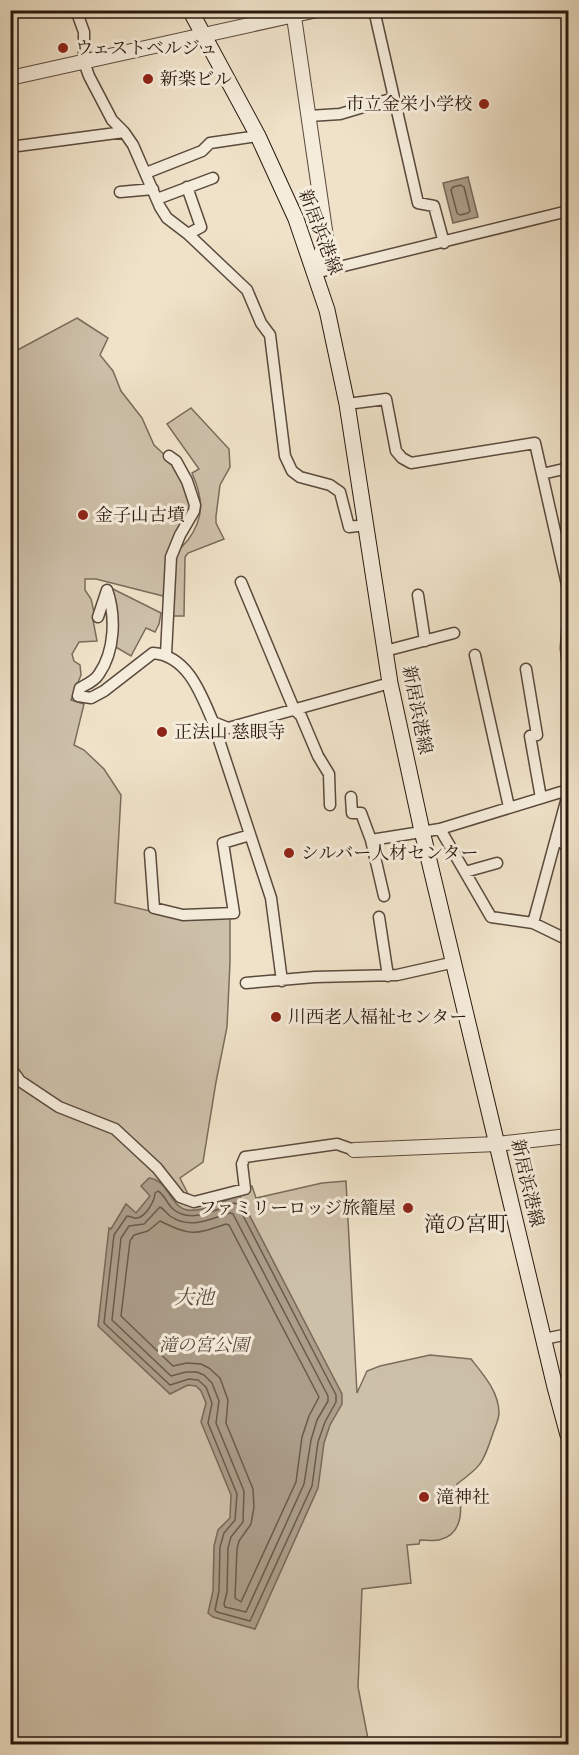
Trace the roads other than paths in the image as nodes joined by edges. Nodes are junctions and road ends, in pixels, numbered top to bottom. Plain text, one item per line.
1 (76, 10) edge
2 (190, 10) edge
3 (317, 10) edge
4 (374, 10) edge
5 (293, 14) edge
6 (204, 36) junction
7 (84, 62) junction
8 (10, 78) edge
9 (394, 98) junction
10 (309, 116) junction
11 (124, 132) junction
12 (258, 136) junction
13 (10, 147) edge
14 (146, 173) junction
15 (213, 178) dead end
16 (187, 188) junction
17 (120, 192) dead end
18 (155, 194) junction
19 (568, 211) edge
20 (188, 234) junction
21 (444, 243) junction
22 (315, 273) junction
23 (347, 404) junction
24 (169, 456) dead end
25 (568, 468) edge
26 (542, 474) junction
27 (366, 525) junction
28 (567, 574) edge
29 (241, 582) dead end
30 (568, 589) edge
31 (418, 595) dead end
32 (98, 617) dead end
33 (568, 619) edge
34 (454, 633) dead end
35 (425, 641) junction
36 (385, 651) junction
37 (166, 654) junction
38 (475, 655) dead end
39 (568, 668) edge
40 (526, 669) dead end
41 (390, 682) junction
42 (294, 709) junction
43 (213, 722) junction
44 (568, 773) edge
45 (568, 793) edge
46 (351, 797) dead end
47 (541, 798) junction
48 (330, 805) dead end
49 (509, 807) junction
50 (440, 828) junction
51 (422, 831) junction
52 (250, 835) junction
53 (557, 837) junction
54 (371, 840) junction
55 (568, 848) edge
56 (150, 853) dead end
57 (497, 863) dead end
58 (465, 872) junction
59 (384, 896) dead end
60 (379, 917) dead end
61 (533, 923) junction
62 (568, 940) edge
63 (455, 962) junction
64 (388, 976) junction
65 (282, 981) junction
66 (246, 983) dead end
67 (10, 1067) edge
68 (568, 1136) edge
69 (497, 1144) junction
70 (354, 1150) joint
71 (568, 1334) edge
72 (544, 1339) junction
73 (562, 1385) edge
74 (568, 1435) edge

1 - 7 street
2 - 6 main road, 新居浜港線
3 - 5 street
4 - 9 street
5 - 6 street
5 - 10 street
6 - 7 street
6 - 12 main road, 新居浜港線
7 - 8 street
7 - 11 street
9 - 10 street
9 - 21 street
10 - 22 street
11 - 13 street
11 - 14 street
12 - 14 street
12 - 22 main road, 新居浜港線
14 - 18 street
15 - 16 street
16 - 18 street
16 - 20 street
17 - 18 street
18 - 20 street
19 - 21 street
20 - 27 street
21 - 22 street
22 - 23 main road, 新居浜港線
23 - 26 street
23 - 27 main road, 新居浜港線
24 - 37 street
25 - 26 street
26 - 28 street
27 - 36 main road, 新居浜港線
28 - 30 street
29 - 42 street
31 - 35 street
32 - 37 street
33 - 39 street
34 - 35 street
35 - 36 street
36 - 41 main road, 新居浜港線
37 - 43 street
38 - 49 street
40 - 47 street
41 - 42 street
41 - 51 main road, 新居浜港線
42 - 43 street
42 - 48 street
43 - 52 street
44 - 45 street
45 - 47 street
45 - 53 street
46 - 54 street
47 - 49 street
49 - 50 street
50 - 51 street
50 - 58 street
51 - 54 street
51 - 63 main road, 新居浜港線
52 - 56 street
52 - 65 street
53 - 55 street
53 - 61 street
54 - 59 street
57 - 58 street
58 - 61 street
60 - 64 street
61 - 62 street
63 - 64 street
63 - 69 main road, 新居浜港線
64 - 65 street
65 - 66 street
67 - 70 street
68 - 69 street
69 - 70 street
69 - 72 main road, 新居浜港線
71 - 72 street
72 - 73 main road, 新居浜港線
73 - 74 main road, 新居浜港線

